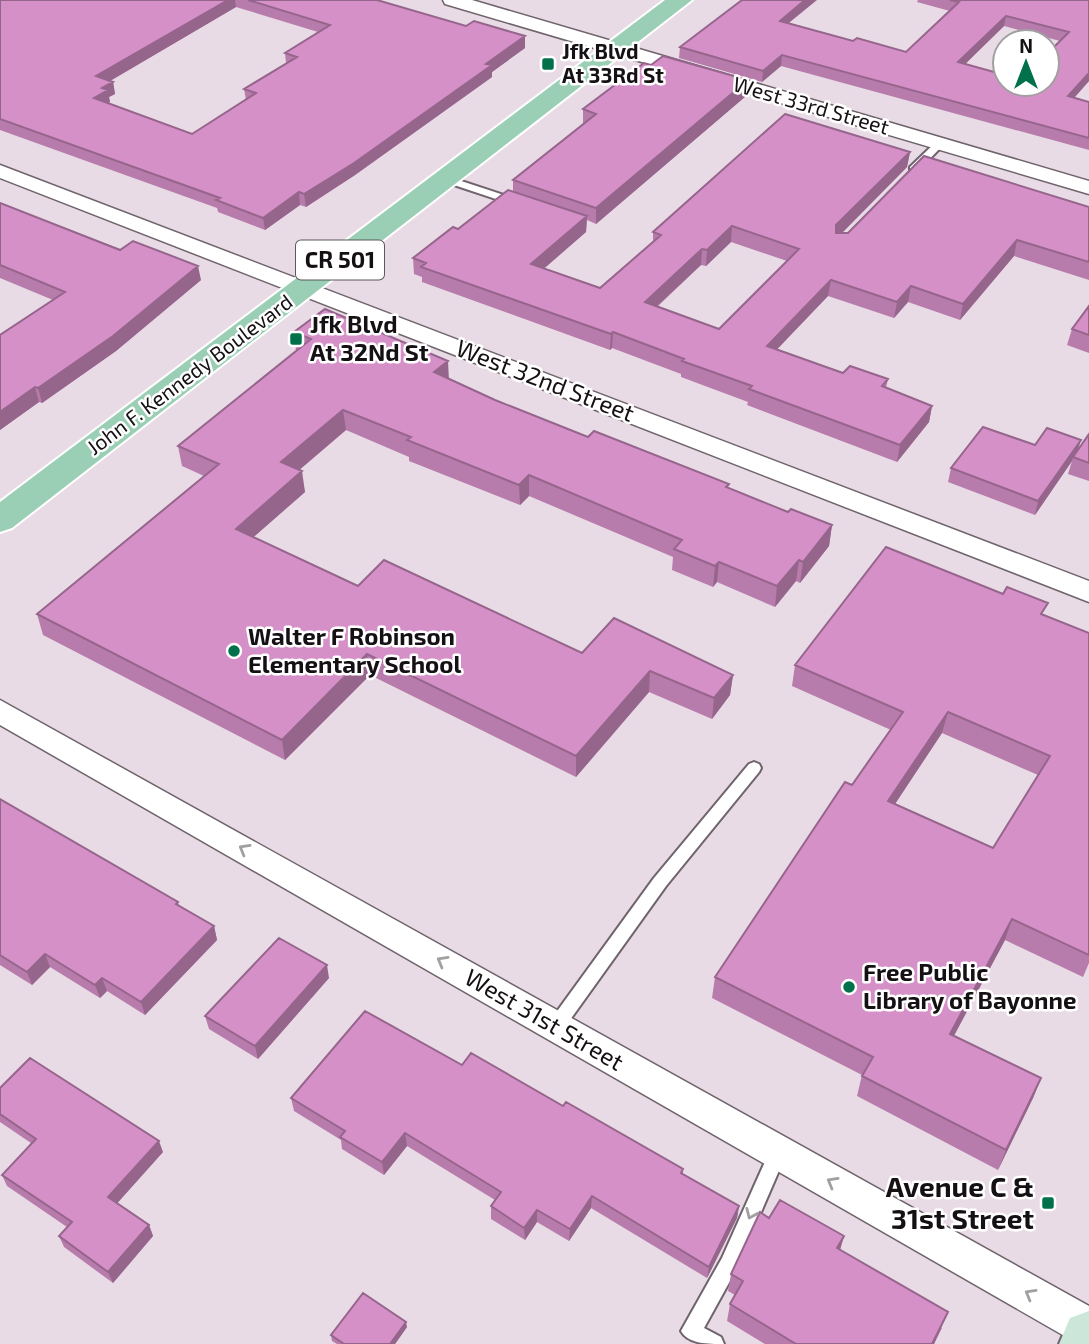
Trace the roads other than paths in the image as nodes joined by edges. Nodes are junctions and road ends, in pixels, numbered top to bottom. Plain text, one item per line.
1 (452, 0) edge
2 (680, 0) edge
3 (616, 49) junction
4 (939, 144) junction
5 (0, 171) edge
6 (446, 179) junction
7 (904, 179) edge
8 (1089, 188) edge
9 (524, 205) edge
10 (305, 287) junction
11 (0, 520) edge
12 (1089, 592) edge
13 (0, 711) edge
14 (754, 768) dead end
15 (556, 1026) junction
16 (778, 1152) junction
17 (1089, 1328) edge
18 (1089, 1337) edge
19 (714, 1344) edge
20 (1086, 1344) edge

1 - 3 street, West 33rd Street
2 - 3 main road, John F. Kennedy Boulevard / CR 501
3 - 4 street, West 33rd Street
3 - 6 main road, John F. Kennedy Boulevard / CR 501
4 - 7 lane
4 - 8 street, West 33rd Street
5 - 10 street, West 32nd Street
6 - 9 lane
6 - 10 main road, John F. Kennedy Boulevard / CR 501
10 - 11 main road, John F. Kennedy Boulevard / CR 501
10 - 12 street, West 32nd Street
15 -> 13 street, West 31st Street
14 - 15 lane
15 - 16 street, West 31st Street
17 -> 16 street, West 31st Street
16 -> 19 lane
18 - 20 main road

